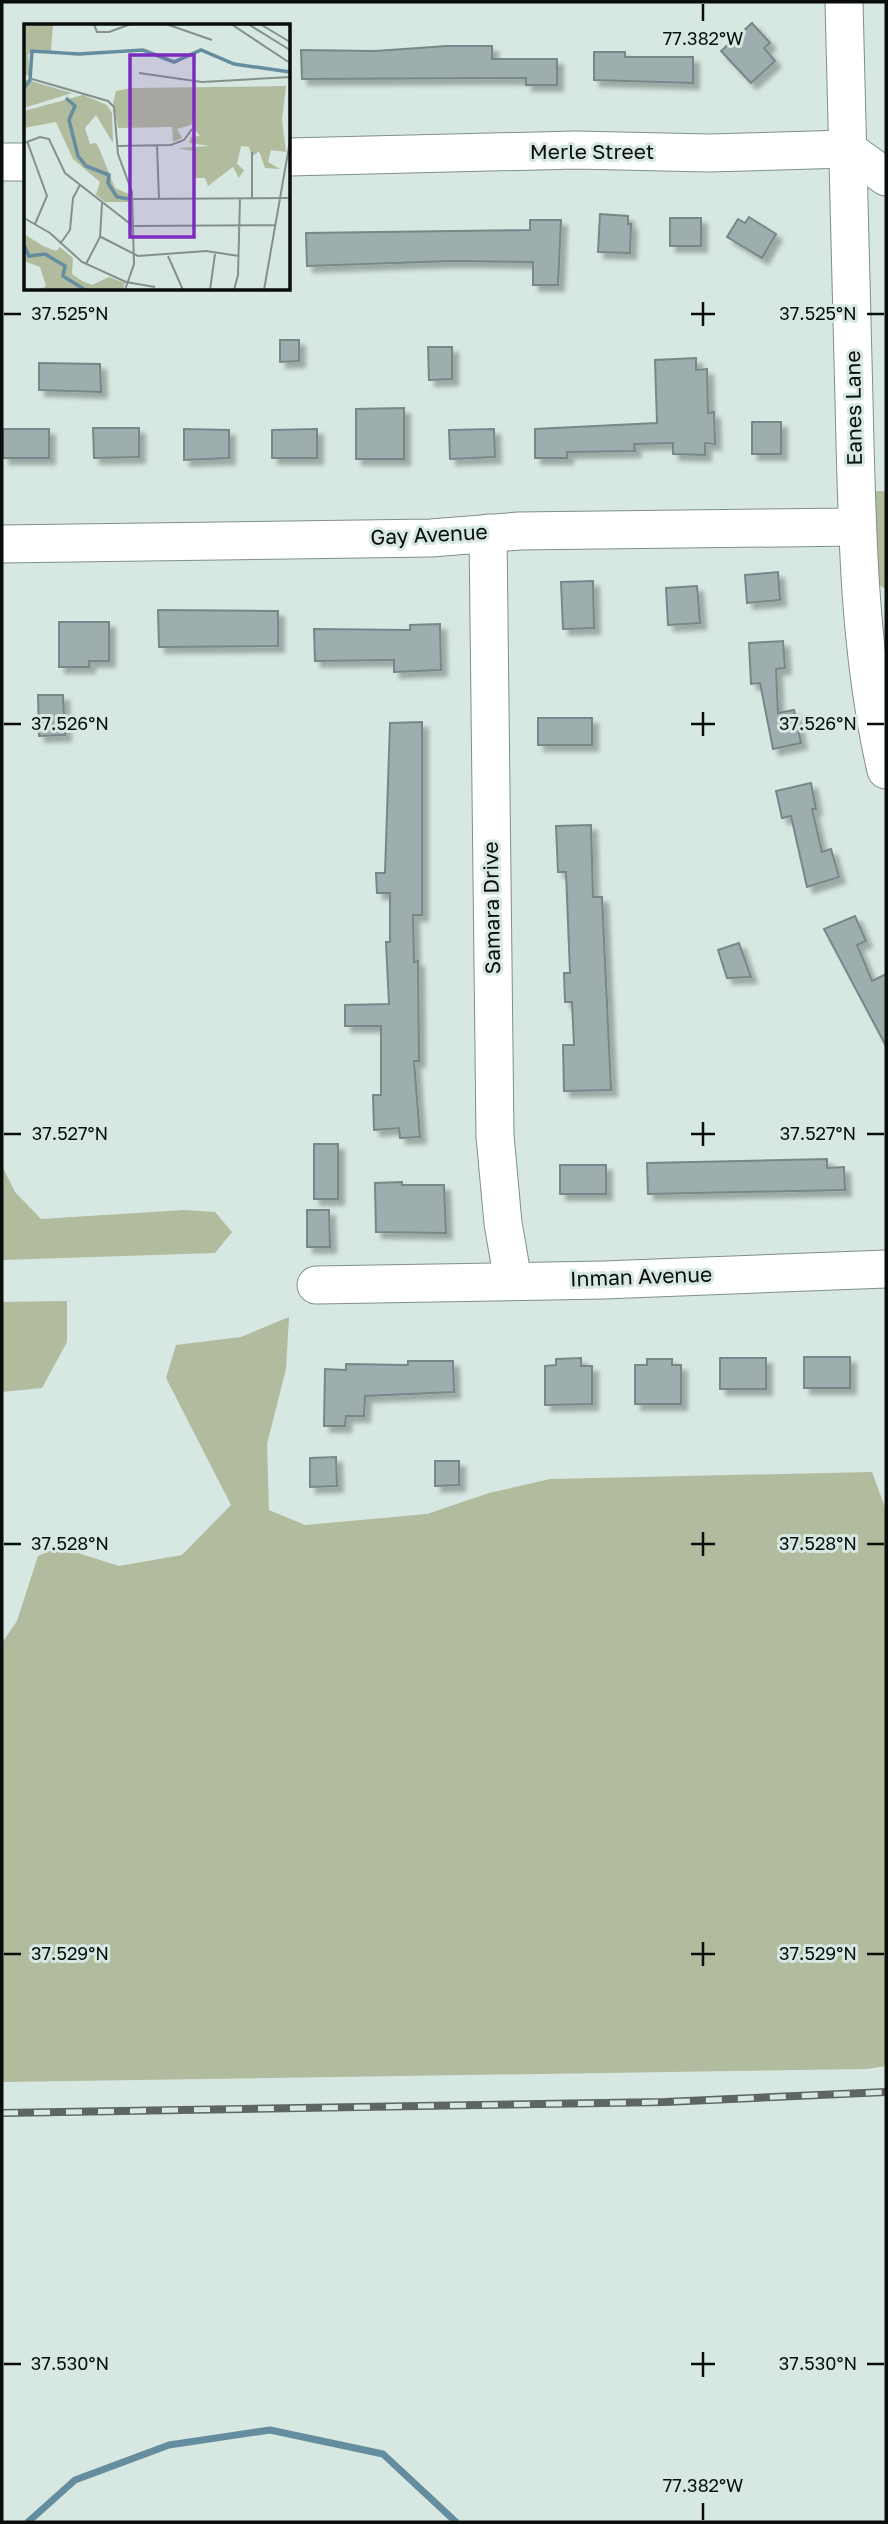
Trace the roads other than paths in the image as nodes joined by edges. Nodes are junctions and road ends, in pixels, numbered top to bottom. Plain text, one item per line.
1 (844, 2) edge
2 (847, 149) junction
3 (290, 157) edge
4 (2, 162) edge
5 (24, 162) edge
6 (886, 177) edge
7 (857, 527) junction
8 (488, 533) junction
9 (2, 544) edge
10 (886, 770) edge
11 (886, 1269) edge
12 (513, 1281) junction
13 (316, 1285) dead end

1 - 2 street, Eanes Lane
2 - 3 street, Merle Street
2 - 6 street
2 - 7 street, Eanes Lane
4 - 5 street
7 - 8 street, Gay Avenue
7 - 10 street, Eanes Lane
8 - 9 street, Gay Avenue
8 - 12 street, Samara Drive
11 - 12 street, Inman Avenue
12 - 13 street, Inman Avenue

